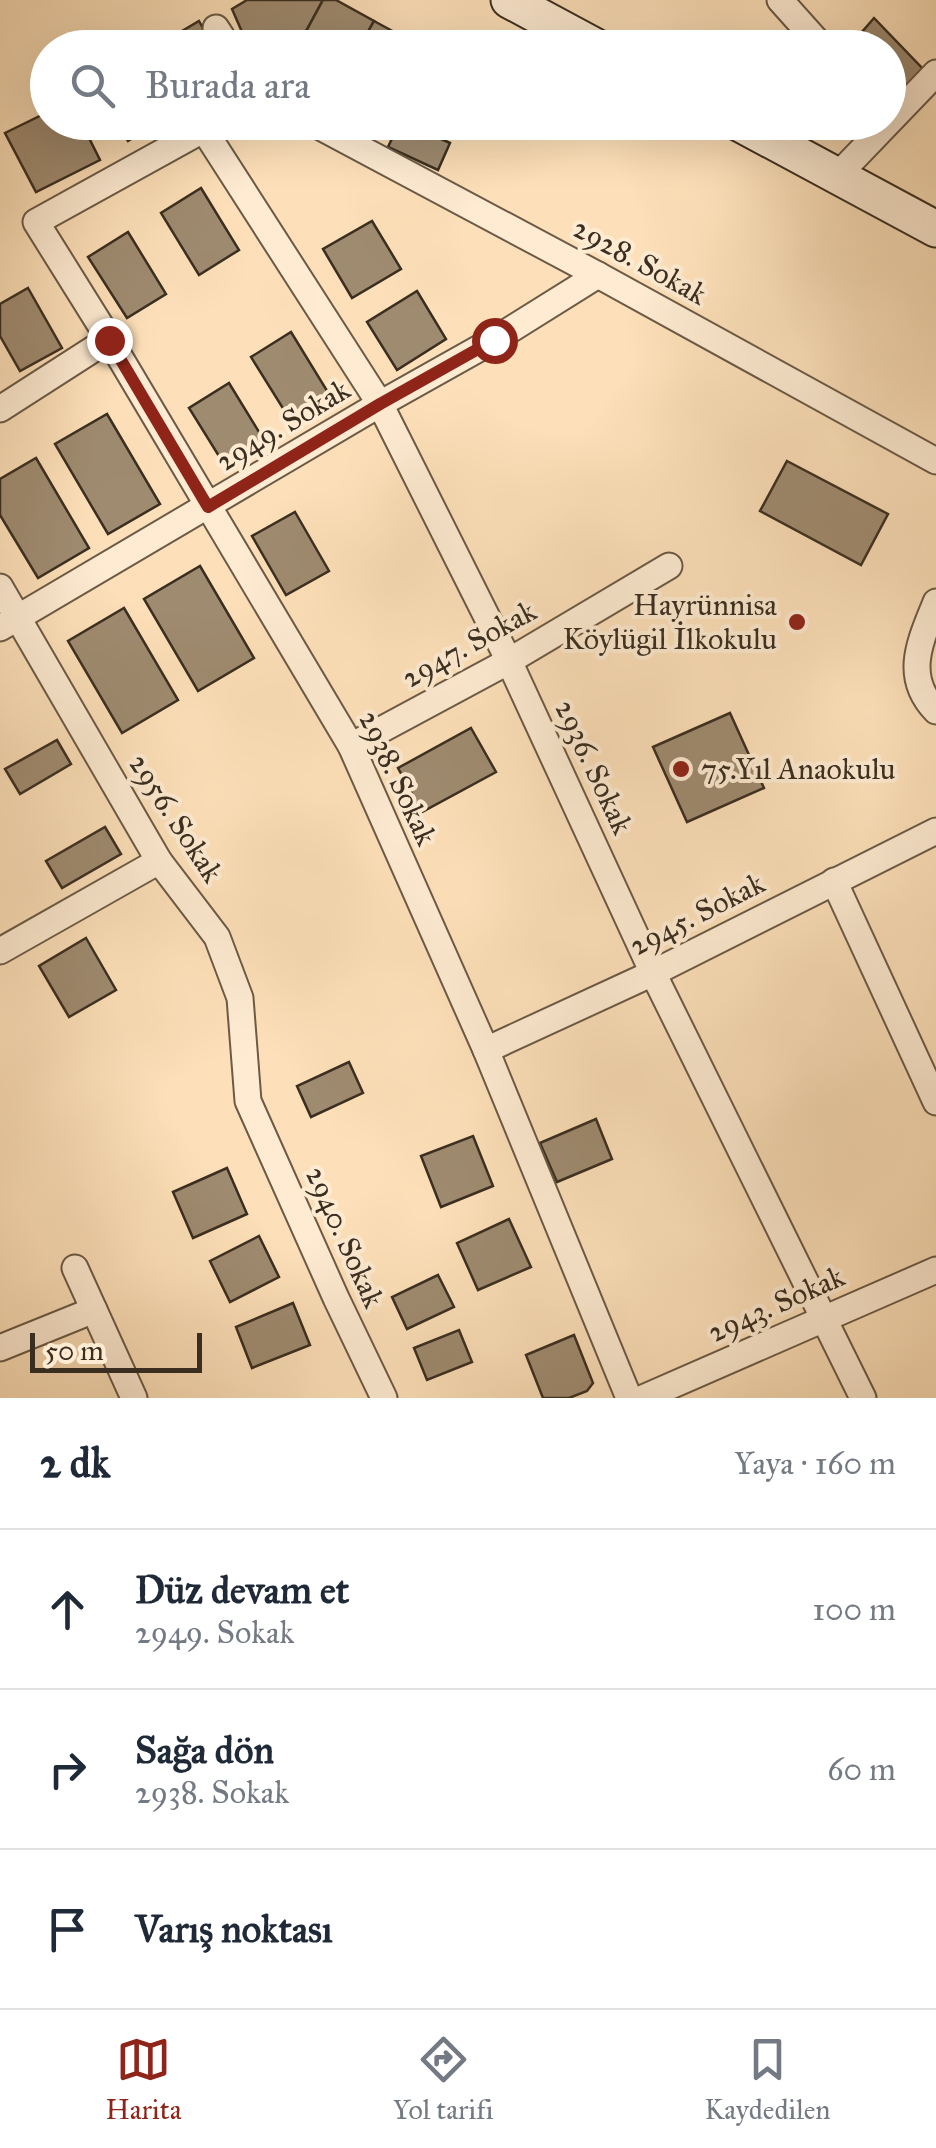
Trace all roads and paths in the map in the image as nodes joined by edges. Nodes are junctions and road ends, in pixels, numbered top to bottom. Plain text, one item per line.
1 (780, 0) edge
2 (527, 3) edge
3 (570, 30) edge
4 (807, 30) edge
5 (936, 73) edge
6 (906, 102) edge
7 (185, 140) edge
8 (219, 140) edge
9 (346, 140) edge
10 (770, 140) edge
11 (870, 140) edge
12 (837, 176) junction
13 (936, 229) edge
14 (598, 275) junction
15 (109, 340) junction
16 (380, 404) junction
17 (0, 409) edge
18 (936, 461) edge
19 (208, 507) junction
20 (669, 566) dead end
21 (0, 587) edge
22 (936, 602) edge
23 (9, 624) edge
24 (510, 662) junction
25 (936, 711) edge
26 (351, 746) junction
27 (936, 831) edge
28 (159, 861) junction
29 (834, 881) junction
30 (0, 951) edge
31 (652, 973) junction
32 (486, 1050) junction
33 (248, 1101) joint
34 (936, 1102) edge
35 (75, 1268) dead end
36 (936, 1270) edge
37 (94, 1310) junction
38 (822, 1320) junction
39 (0, 1348) edge
40 (134, 1398) edge
41 (384, 1398) edge
42 (629, 1398) edge
43 (643, 1398) edge
44 (862, 1398) edge

1 - 4 street
2 - 3 street
5 - 6 street
7 - 15 street, 2938. Sokak
8 - 16 street, 2936. Sokak
9 - 14 street, 2928. Sokak
10 - 12 street
11 - 12 street
12 - 13 street
14 - 16 street, 2949. Sokak
14 - 18 street, 2928. Sokak
15 - 17 street
15 - 19 street, 2938. Sokak
16 - 19 street, 2949. Sokak
16 - 24 street, 2936. Sokak
19 - 23 street, 2949. Sokak
19 - 26 street, 2938. Sokak
20 - 24 street, 2947. Sokak
21 - 23 street, 2956. Sokak
22 - 25 street
23 - 28 street, 2956. Sokak
24 - 26 street, 2947. Sokak
24 - 31 street, 2936. Sokak
26 - 32 street, 2938. Sokak
27 - 29 street, 2945. Sokak
28 - 30 street
28 - 33 street, 2956. Sokak
29 - 31 street, 2945. Sokak
29 - 34 street
31 - 32 street, 2945. Sokak
31 - 38 street, 2936. Sokak
32 - 42 street, 2938. Sokak
33 - 41 street, 2940. Sokak
35 - 37 street
36 - 38 street, 2943. Sokak
37 - 39 street
37 - 40 street
38 - 43 street, 2943. Sokak
38 - 44 street, 2936. Sokak

